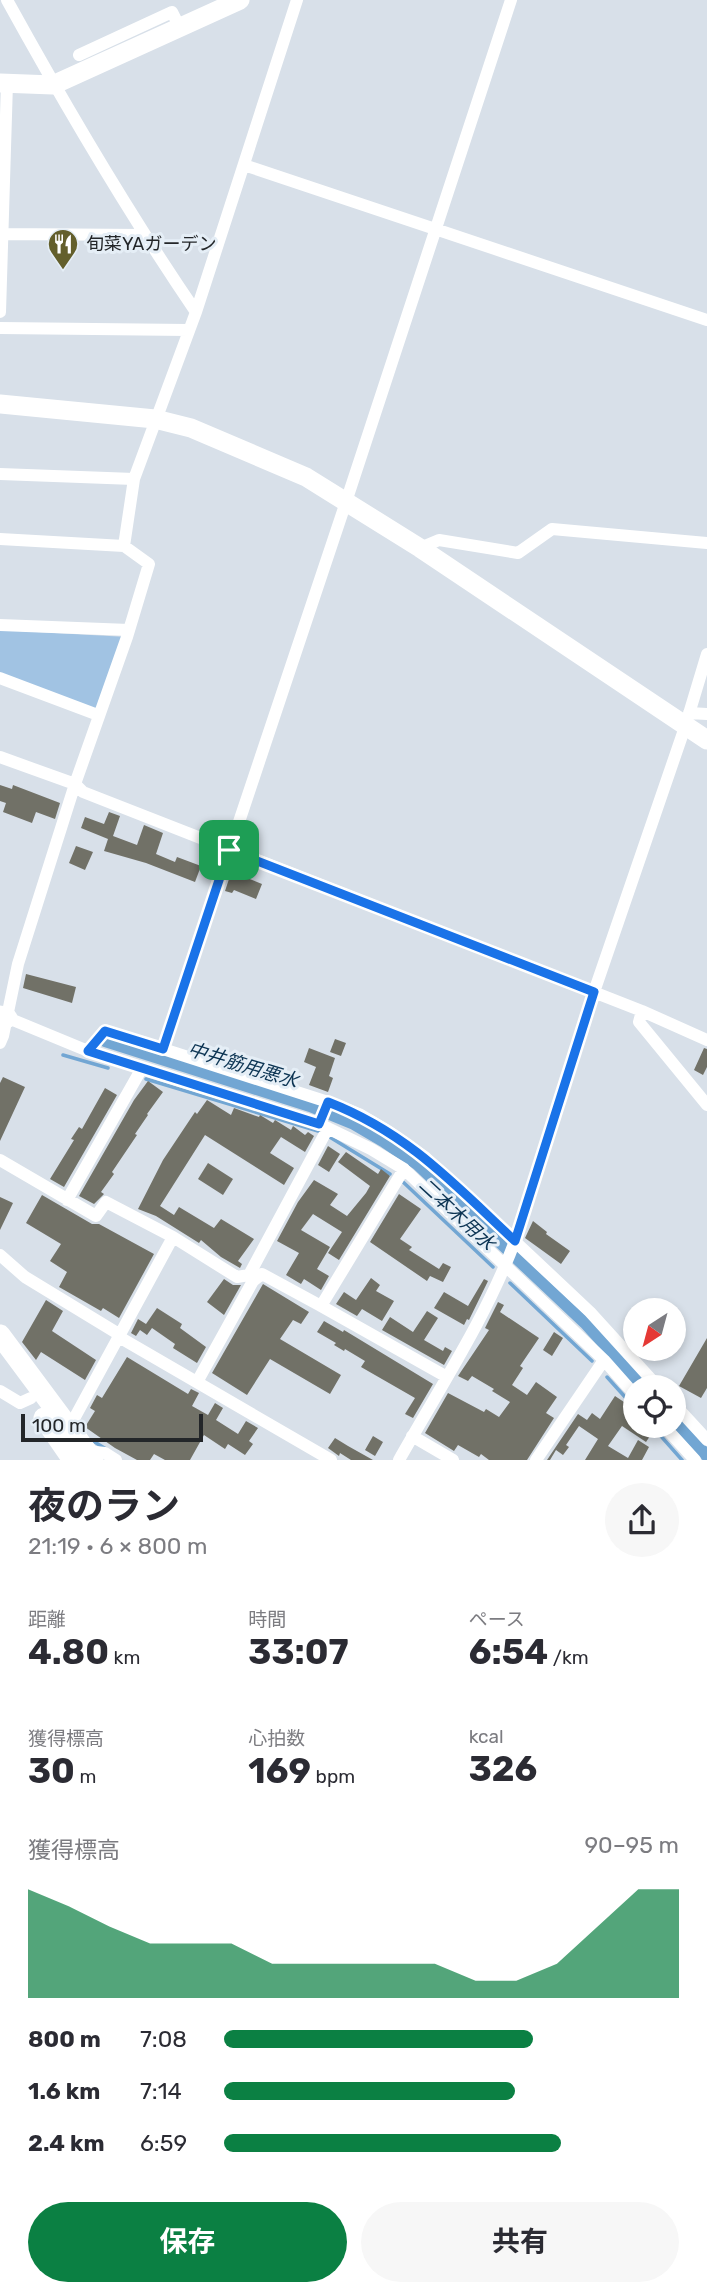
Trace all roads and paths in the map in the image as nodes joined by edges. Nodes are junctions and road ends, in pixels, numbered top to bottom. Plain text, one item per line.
1 (7, 0) edge
2 (240, 0) edge
3 (298, 0) edge
4 (511, 0) edge
5 (179, 26) junction
6 (79, 55) dead end
7 (4, 83) edge
8 (53, 85) junction
9 (244, 165) junction
10 (436, 229) junction
11 (2, 234) edge
12 (144, 235) junction
13 (0, 312) edge
14 (196, 312) junction
15 (707, 320) edge
16 (0, 328) edge
17 (188, 330) junction
18 (0, 404) edge
19 (155, 419) junction
20 (0, 474) edge
21 (134, 479) junction
22 (346, 502) junction
23 (0, 539) edge
24 (707, 543) edge
25 (124, 546) junction
26 (420, 548) junction
27 (0, 625) edge
28 (129, 630) junction
29 (707, 654) edge
30 (0, 678) edge
31 (98, 715) junction
32 (707, 715) edge
33 (687, 720) junction
34 (707, 740) edge
35 (0, 757) edge
36 (75, 784) junction
37 (229, 850) junction
38 (594, 992) junction
39 (642, 1011) junction
40 (4, 1016) edge
41 (707, 1040) edge
42 (0, 1043) edge
43 (163, 1049) junction
44 (88, 1051) junction
45 (142, 1068) junction
46 (328, 1102) junction
47 (707, 1105) edge
48 (324, 1126) junction
49 (0, 1160) edge
50 (404, 1169) junction
51 (67, 1200) junction
52 (173, 1237) junction
53 (515, 1241) junction
54 (0, 1255) edge
55 (506, 1266) junction
56 (251, 1278) junction
57 (321, 1306) junction
58 (0, 1335) edge
59 (119, 1337) junction
60 (0, 1355) edge
61 (604, 1360) junction
62 (647, 1375) edge
63 (447, 1377) junction
64 (623, 1381) edge
65 (197, 1382) junction
66 (0, 1391) edge
67 (31, 1398) junction
68 (686, 1417) edge
69 (69, 1428) junction
70 (412, 1436) junction
71 (675, 1438) edge
72 (707, 1440) edge
73 (84, 1457) edge
74 (116, 1460) edge
75 (331, 1460) edge
76 (399, 1460) edge
77 (453, 1460) edge
78 (536, 1460) edge
79 (695, 1460) edge

1 - 8 street
2 - 5 street
3 - 9 street
4 - 10 street
5 - 6 street
5 - 8 street
7 - 8 street
7 - 11 street
8 - 12 street
9 - 10 street
9 - 14 street
10 - 15 street
10 - 22 street
11 - 12 street
11 - 13 street
12 - 14 street
14 - 17 street
16 - 17 street
17 - 19 street
18 - 19 street
19 - 21 street
19 - 22 street
20 - 21 street
21 - 25 street
22 - 26 street
22 - 37 street
23 - 25 street
24 - 26 street
25 - 28 street
26 - 33 street
27 - 28 street
28 - 31 street
29 - 33 street
30 - 31 street
31 - 36 street
32 - 33 street
33 - 34 street
33 - 38 street
35 - 36 street
36 - 37 street
36 - 40 street
37 - 38 street
37 - 43 street
38 - 39 street
38 - 53 street
39 - 41 street
39 - 47 street
40 - 42 street
40 - 44 street
43 - 44 street
43 - 46 street
44 - 45 street
45 - 48 street
45 - 51 street
46 - 48 street
46 - 53 street
48 - 50 street
48 - 56 street
49 - 51 street
50 - 55 street
50 - 57 street
51 - 52 street
52 - 56 street
52 - 59 street
53 - 55 street
53 - 62 street
54 - 59 street
55 - 61 street
55 - 63 street
56 - 57 street
56 - 65 street
57 - 63 street
58 - 69 main road
59 - 65 street
59 - 69 street
60 - 67 main road
61 - 64 street
61 - 78 street
63 - 70 street
65 - 75 street
66 - 67 street
67 - 73 main road
68 - 72 street
69 - 73 main road
70 - 76 street
70 - 77 street
71 - 79 street
73 - 74 street

